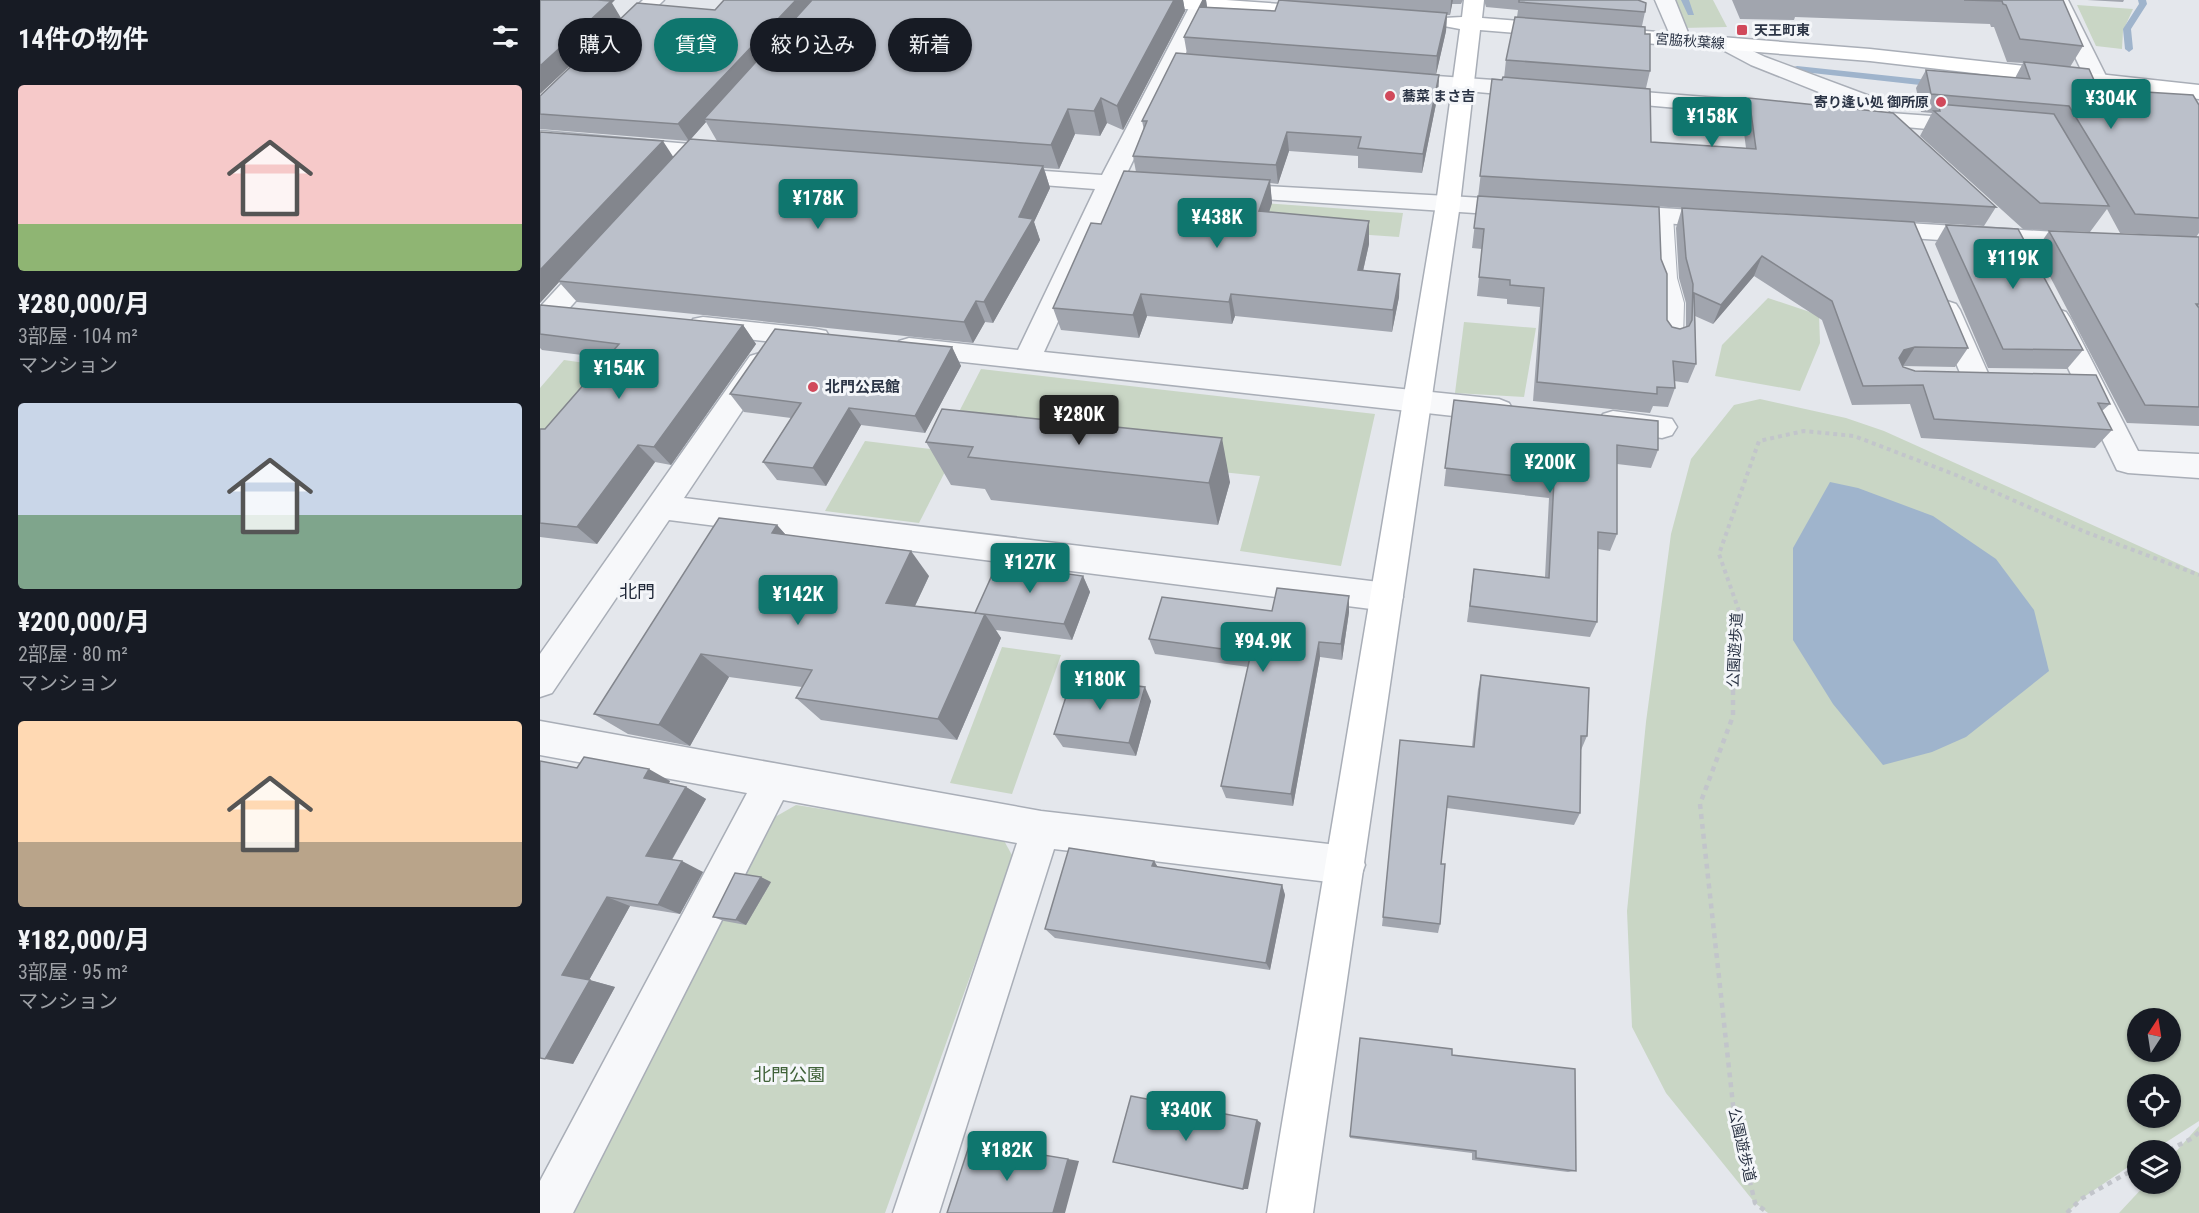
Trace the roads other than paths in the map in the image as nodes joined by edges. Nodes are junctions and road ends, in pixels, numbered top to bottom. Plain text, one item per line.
1 (654, 0) edge
2 (1144, 0) edge
3 (1474, 0) edge
4 (1665, 0) edge
5 (2058, 0) edge
6 (1200, 4) junction
7 (1342, 14) edge
8 (635, 18) edge
9 (1436, 21) edge
10 (1472, 23) junction
11 (1681, 40) junction
12 (1725, 44) junction
13 (1370, 77) edge
14 (2097, 80) junction
15 (1463, 84) junction
16 (1557, 92) edge
17 (2199, 92) edge
18 (1580, 94) edge
19 (1814, 113) edge
20 (1838, 115) edge
21 (1884, 119) junction
22 (1989, 127) edge
23 (540, 138) edge
24 (1911, 143) edge
25 (744, 156) edge
26 (980, 174) edge
27 (1110, 183) junction
28 (1448, 204) junction
29 (1539, 209) edge
30 (1596, 212) edge
31 (1989, 215) edge
32 (1664, 216) junction
33 (1748, 221) edge
34 (2100, 222) edge
35 (1855, 228) edge
36 (616, 240) edge
37 (2021, 249) junction
38 (1936, 284) edge
39 (2048, 300) edge
40 (586, 314) edge
41 (546, 317) edge
42 (678, 324) edge
43 (780, 334) junction
44 (1673, 339) edge
45 (839, 340) edge
46 (886, 345) edge
47 (1027, 360) junction
48 (1945, 379) edge
49 (2056, 382) edge
50 (2090, 382) junction
51 (1417, 401) junction
52 (1522, 412) edge
53 (1592, 419) edge
54 (1662, 427) dead end
55 (2199, 466) edge
56 (661, 507) junction
57 (1387, 597) junction
58 (540, 682) edge
59 (540, 738) edge
60 (774, 780) junction
61 (1041, 829) junction
62 (1346, 866) junction
63 (548, 1213) edge
64 (916, 1213) edge
65 (1290, 1213) edge

1 - 8 street
2 - 6 street
3 - 10 street
4 - 11 street
5 - 14 street
6 - 7 street
6 - 27 street
9 - 10 street, 宮脇秋葉線
10 - 11 street, 宮脇秋葉線
10 - 15 street
11 - 12 street, 宮脇秋葉線
12 - 14 street, 宮脇秋葉線
12 - 21 street
13 - 15 street
14 - 17 street, 宮脇秋葉線
15 - 16 street
15 - 28 street
18 - 19 street
20 - 21 street
21 - 22 street
21 - 24 street
23 - 25 street
26 - 27 street
27 - 28 street
27 - 47 street
28 - 29 street
28 - 51 street
30 - 32 street
31 - 37 street
32 - 33 street
32 - 44 lane
34 - 37 street
35 - 37 street
36 - 41 street
38 - 48 street
39 - 50 street
40 - 41 street
42 - 43 street
43 - 45 street
43 - 56 street
46 - 47 street
47 - 51 street
49 - 50 street
50 - 55 street
51 - 52 street
51 - 57 street
53 - 54 street
56 - 57 street
56 - 58 street
57 - 62 street
59 - 60 street
60 - 61 street
60 - 63 street
61 - 62 street
61 - 64 street
62 - 65 street

